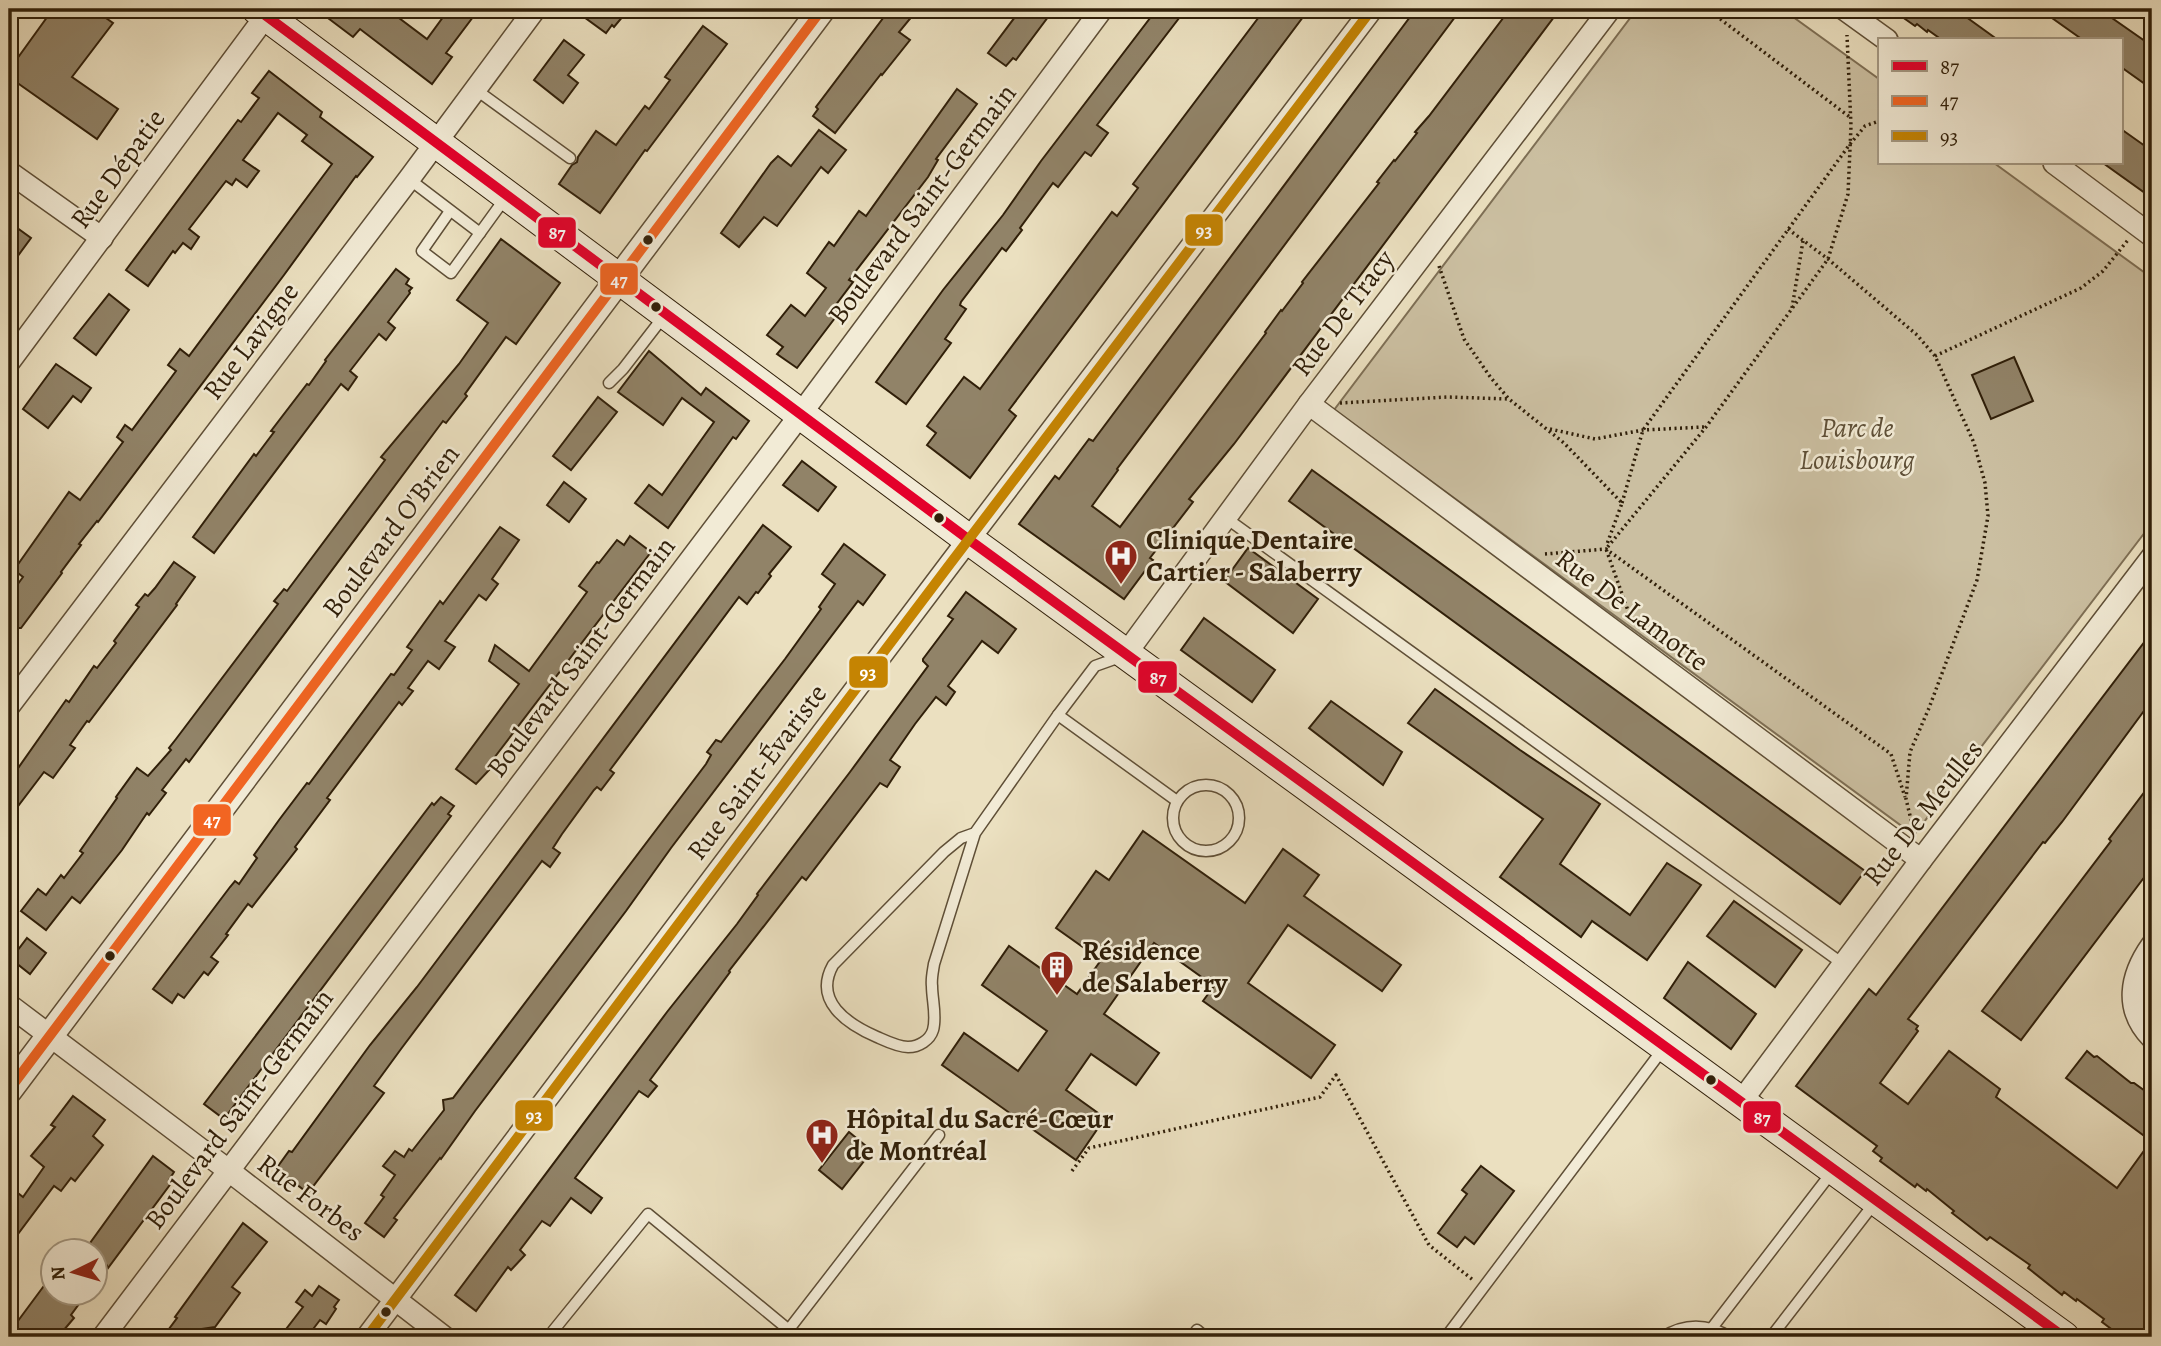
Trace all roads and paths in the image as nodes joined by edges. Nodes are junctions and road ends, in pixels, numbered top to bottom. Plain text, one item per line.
1 (536, 9) edge
2 (822, 9) edge
3 (1102, 9) edge
4 (1372, 9) edge
5 (1610, 9) edge
6 (1707, 9) edge
7 (1845, 10) edge
8 (265, 11) edge
9 (1884, 38) edge
10 (475, 89) junction
11 (1851, 118) junction
12 (1878, 121) edge
13 (437, 142) junction
14 (1850, 144) junction
15 (570, 158) dead end
16 (2055, 164) edge
17 (9, 172) edge
18 (410, 179) junction
19 (508, 195) junction
20 (450, 211) junction
21 (1788, 229) junction
22 (2146, 231) edge
23 (480, 233) junction
24 (102, 238) junction
25 (1803, 241) junction
26 (1431, 244) junction
27 (1828, 259) junction
28 (620, 279) junction
29 (1792, 310) junction
30 (666, 314) junction
31 (1935, 356) junction
32 (9, 362) edge
33 (609, 383) dead end
34 (1509, 398) junction
35 (1309, 404) junction
36 (800, 415) junction
37 (1706, 427) junction
38 (1548, 429) junction
39 (1643, 430) junction
40 (1622, 503) junction
41 (1226, 518) junction
42 (968, 539) junction
43 (1606, 550) junction
44 (1513, 556) junction
45 (2152, 558) edge
46 (1644, 654) junction
47 (1125, 655) junction
48 (9, 706) edge
49 (1058, 715) junction
50 (1906, 799) junction
51 (1177, 801) junction
52 (975, 833) junction
53 (1921, 860) junction
54 (2152, 945) edge
55 (1843, 964) junction
56 (9, 1005) edge
57 (50, 1035) junction
58 (2152, 1038) edge
59 (1665, 1047) junction
60 (9, 1090) edge
61 (1740, 1103) junction
62 (939, 1135) dead end
63 (228, 1170) junction
64 (1834, 1170) junction
65 (1072, 1171) dead end
66 (1876, 1201) junction
67 (1483, 1287) junction
68 (396, 1299) junction
69 (1713, 1328) junction
70 (786, 1334) edge
71 (103, 1337) edge
72 (368, 1337) edge
73 (444, 1337) edge
74 (560, 1337) edge
75 (1192, 1337) edge
76 (1205, 1337) edge
77 (1446, 1337) edge
78 (1663, 1337) edge
79 (1730, 1337) edge
80 (1771, 1337) edge
81 (2064, 1337) edge

1 - 10 street, Rue Lavigne
2 - 28 street, Boulevard O'Brien
3 - 36 street, Boulevard Saint-Germain
4 - 42 street, Rue Saint-Évariste
5 - 26 street, Rue De Tracy
6 - 11 path
7 - 9 street
7 - 11 path
8 - 13 main road
8 - 24 street, Rue Dépatie
10 - 13 street, Rue Lavigne
10 - 15 lane
11 - 14 path
12 - 14 path
13 - 18 street, Rue Lavigne
13 - 19 main road
14 - 21 path
14 - 27 path
16 - 22 street
17 - 24 street
18 - 20 lane
18 - 48 street, Rue Lavigne
19 - 23 lane
19 - 28 main road
20 - 23 lane
20 - 23 lane
21 - 25 path
21 - 39 path
22 - 31 path
24 - 32 street, Rue Dépatie
25 - 27 path
25 - 29 path
26 - 34 path
26 - 35 street, Rue De Tracy
27 - 29 path
27 - 31 path
28 - 30 main road
28 - 57 street, Boulevard O'Brien
29 - 37 path
30 - 33 lane
30 - 36 main road
31 - 50 path
34 - 35 path
34 - 38 path
35 - 41 street, Rue De Tracy
35 - 44 street, Rue De Lamotte
36 - 42 main road
36 - 63 street, Boulevard Saint-Germain
37 - 39 path
37 - 43 path
38 - 39 path
38 - 40 path
39 - 40 path
40 - 43 path
41 - 47 street, Rue De Tracy
41 - 55 lane
42 - 47 main road
42 - 68 street, Rue Saint-Évariste
43 - 44 path
43 - 46 path
43 - 50 path
44 - 46 street, Rue De Lamotte
45 - 53 street, Rue De Meulles
46 - 53 street, Rue De Lamotte
47 - 49 lane
47 - 59 main road
49 - 51 lane
49 - 52 lane
50 - 53 path
51 - 51 lane
52 - 52 lane
53 - 55 street, Rue De Meulles
54 - 58 street
55 - 61 street, Rue De Meulles
56 - 57 street, Rue Forbes
57 - 60 street, Boulevard O'Brien
57 - 63 street, Rue Forbes
59 - 61 main road
59 - 67 lane
61 - 64 main road
62 - 70 lane
63 - 68 street, Rue Forbes
63 - 71 street, Boulevard Saint-Germain
64 - 66 main road
64 - 69 lane
65 - 67 path
66 - 80 lane
66 - 81 main road
67 - 77 lane
68 - 72 street, Rue Saint-Évariste
68 - 73 street, Rue Forbes
69 - 78 lane
69 - 79 lane
70 - 74 lane
75 - 76 lane

